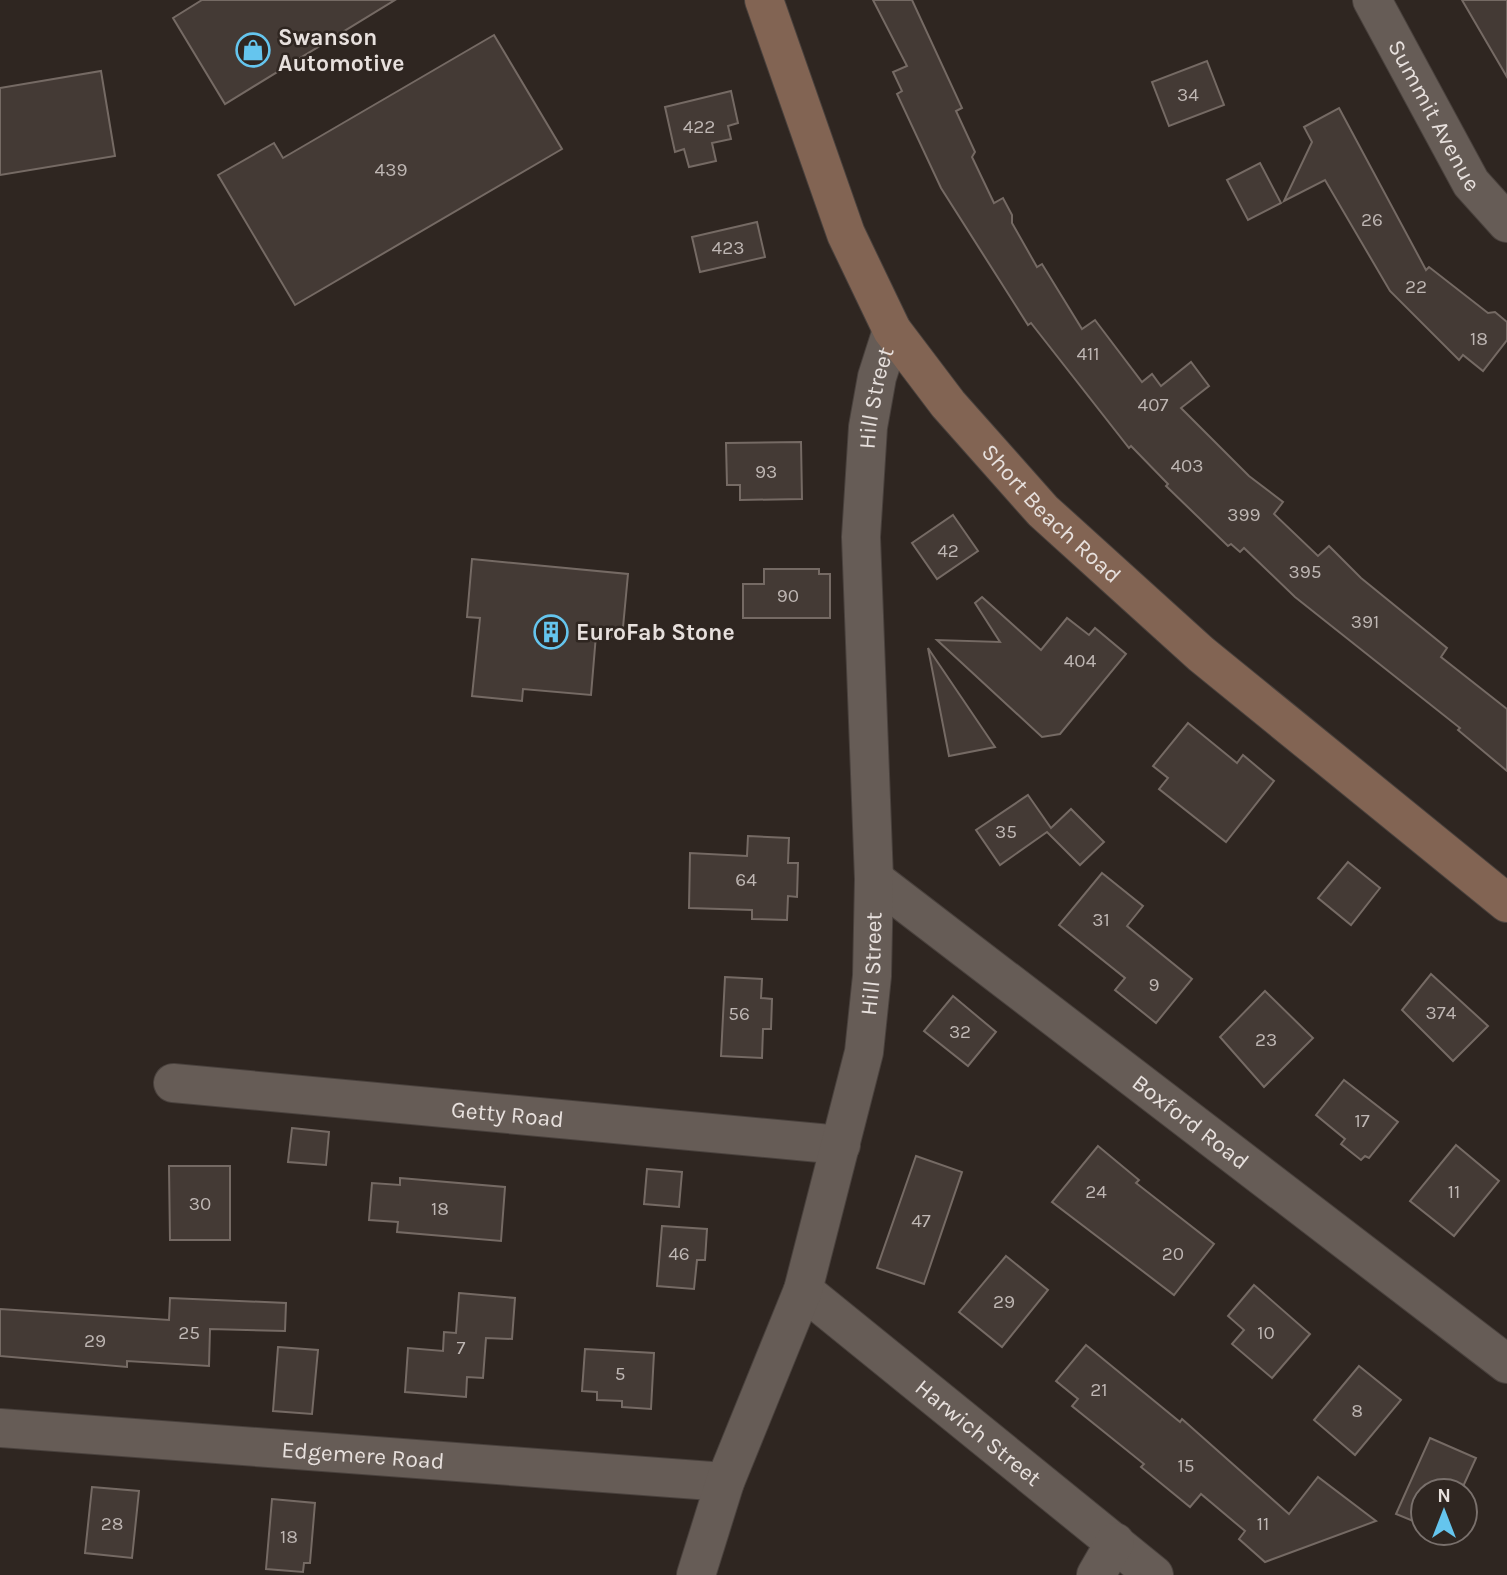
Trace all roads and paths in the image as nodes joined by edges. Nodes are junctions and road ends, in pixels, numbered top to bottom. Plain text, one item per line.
1 (764, 0) edge
2 (1372, 0) edge
3 (1507, 223) edge
4 (892, 330) junction
5 (874, 879) junction
6 (1507, 903) edge
7 (173, 1083) dead end
8 (841, 1145) junction
9 (803, 1290) junction
10 (1507, 1364) edge
11 (0, 1428) edge
12 (725, 1482) junction
13 (1115, 1542) junction
14 (696, 1575) edge
15 (1096, 1575) edge
16 (1154, 1575) edge

1 - 4 main road, Short Beach Road
2 - 3 street, Summit Avenue
4 - 5 street, Hill Street
4 - 6 main road, Short Beach Road
5 - 8 street, Hill Street
5 - 10 street, Boxford Road
7 - 8 street, Getty Road
8 - 9 street, Hill Street
9 - 12 street, Hill Street
9 - 13 street, Harwich Street
11 - 12 street, Edgemere Road
12 - 14 street, Hill Street
13 - 15 street
13 - 16 street, Harwich Street

